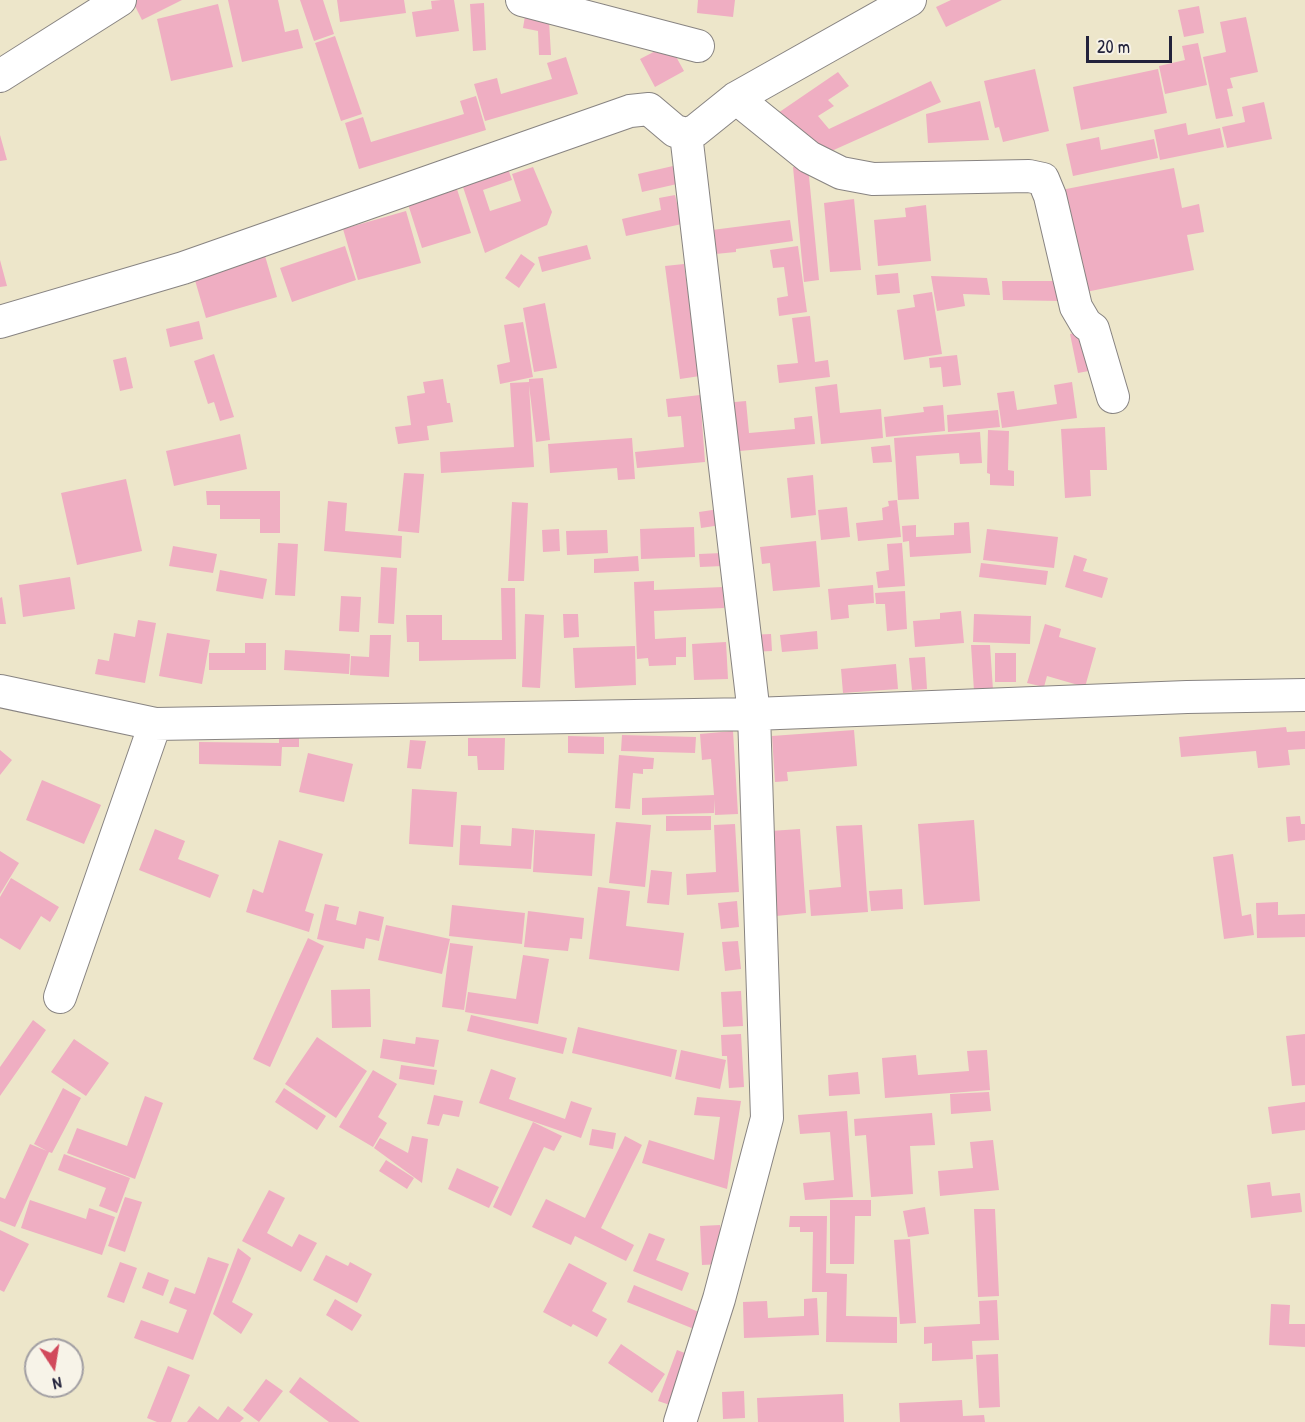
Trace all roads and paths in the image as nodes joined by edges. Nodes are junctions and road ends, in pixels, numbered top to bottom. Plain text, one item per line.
1 (120, 0) edge
2 (522, 0) edge
3 (910, 0) edge
4 (698, 46) dead end
5 (0, 76) edge
6 (736, 98) junction
7 (686, 134) junction
8 (0, 322) edge
9 (1113, 397) dead end
10 (0, 691) edge
11 (1305, 695) edge
12 (754, 714) junction
13 (154, 723) junction
14 (60, 997) dead end
15 (680, 1422) edge

1 - 5 street
2 - 4 street
3 - 6 street
6 - 7 street
6 - 9 street
7 - 8 street
7 - 12 street
10 - 13 street
11 - 12 street
12 - 13 street
12 - 15 street
13 - 14 street

